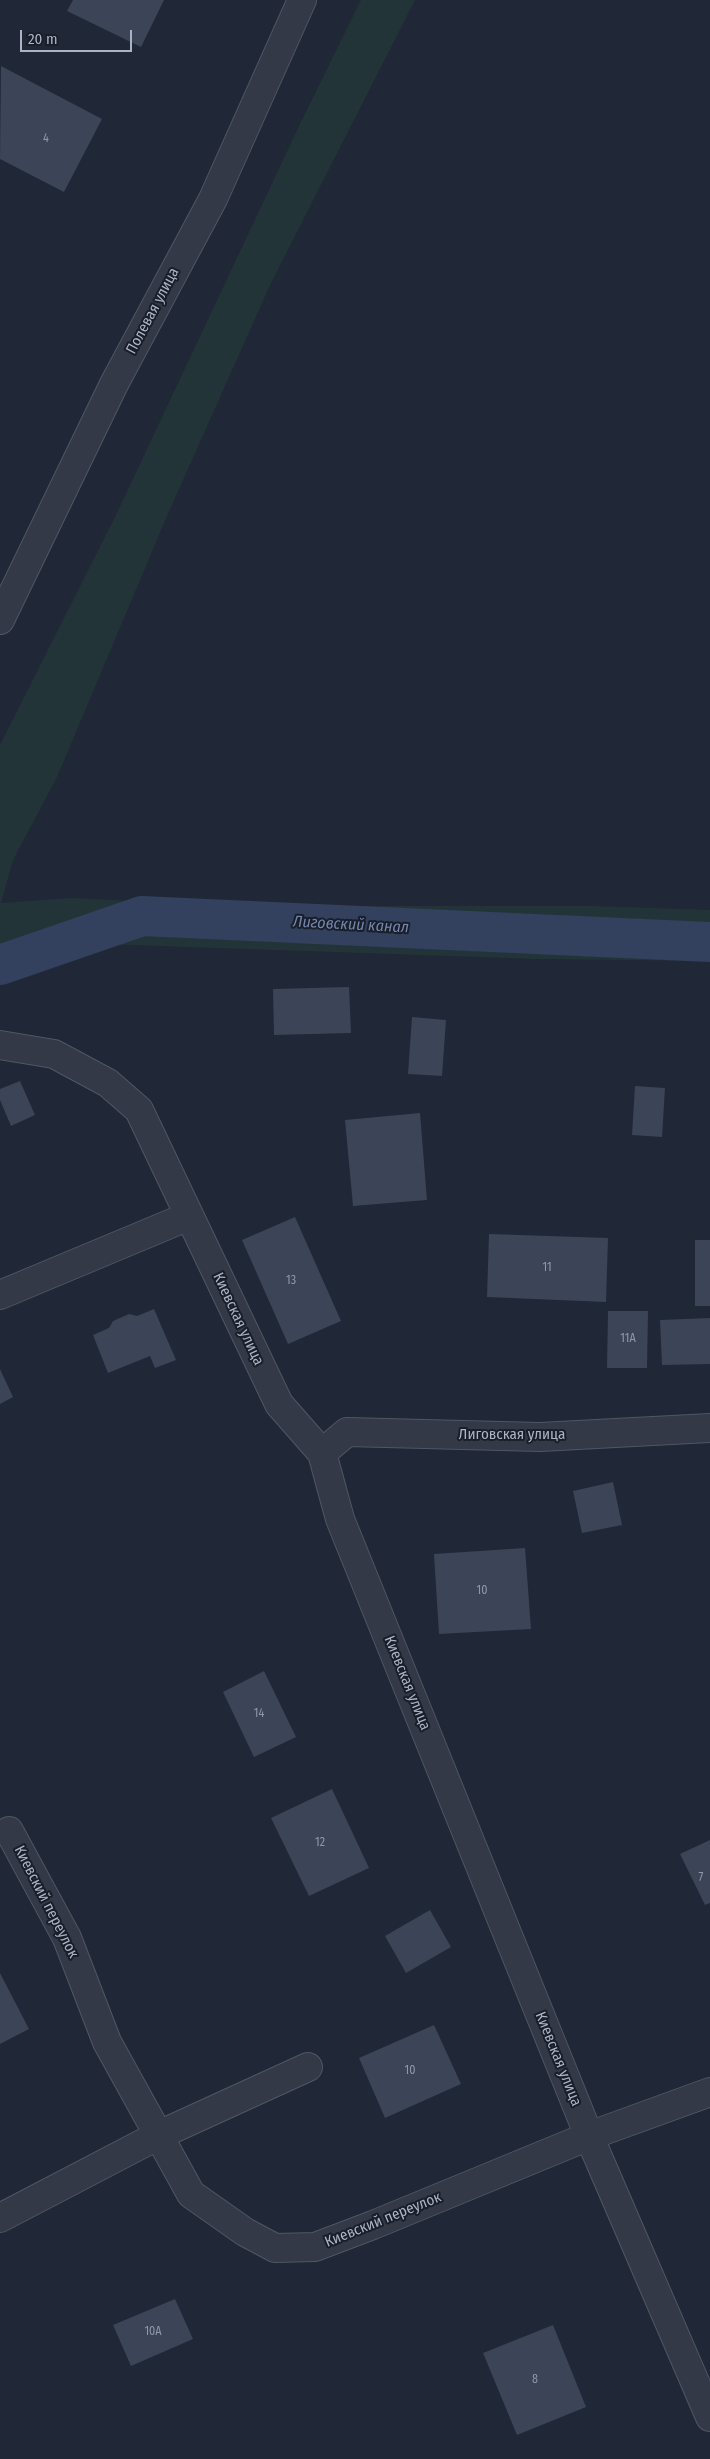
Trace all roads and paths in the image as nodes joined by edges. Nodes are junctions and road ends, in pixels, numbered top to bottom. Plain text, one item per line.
1 (302, 0) edge
2 (0, 620) edge
3 (0, 1045) edge
4 (189, 1216) junction
5 (0, 1296) edge
6 (710, 1428) edge
7 (322, 1453) junction
8 (8, 1831) dead end
9 (308, 2067) dead end
10 (710, 2092) edge
11 (157, 2136) junction
12 (590, 2136) junction
13 (0, 2218) edge
14 (710, 2417) edge

1 - 2 street, Полевая улица
3 - 4 street, Киевская улица
4 - 5 street
4 - 7 street, Киевская улица
6 - 7 street, Лиговская улица
7 - 12 street, Киевская улица
8 - 11 street, Киевский переулок
9 - 11 street
10 - 12 street, Киевский переулок
11 - 12 street, Киевский переулок
11 - 13 street
12 - 14 street, Киевская улица

